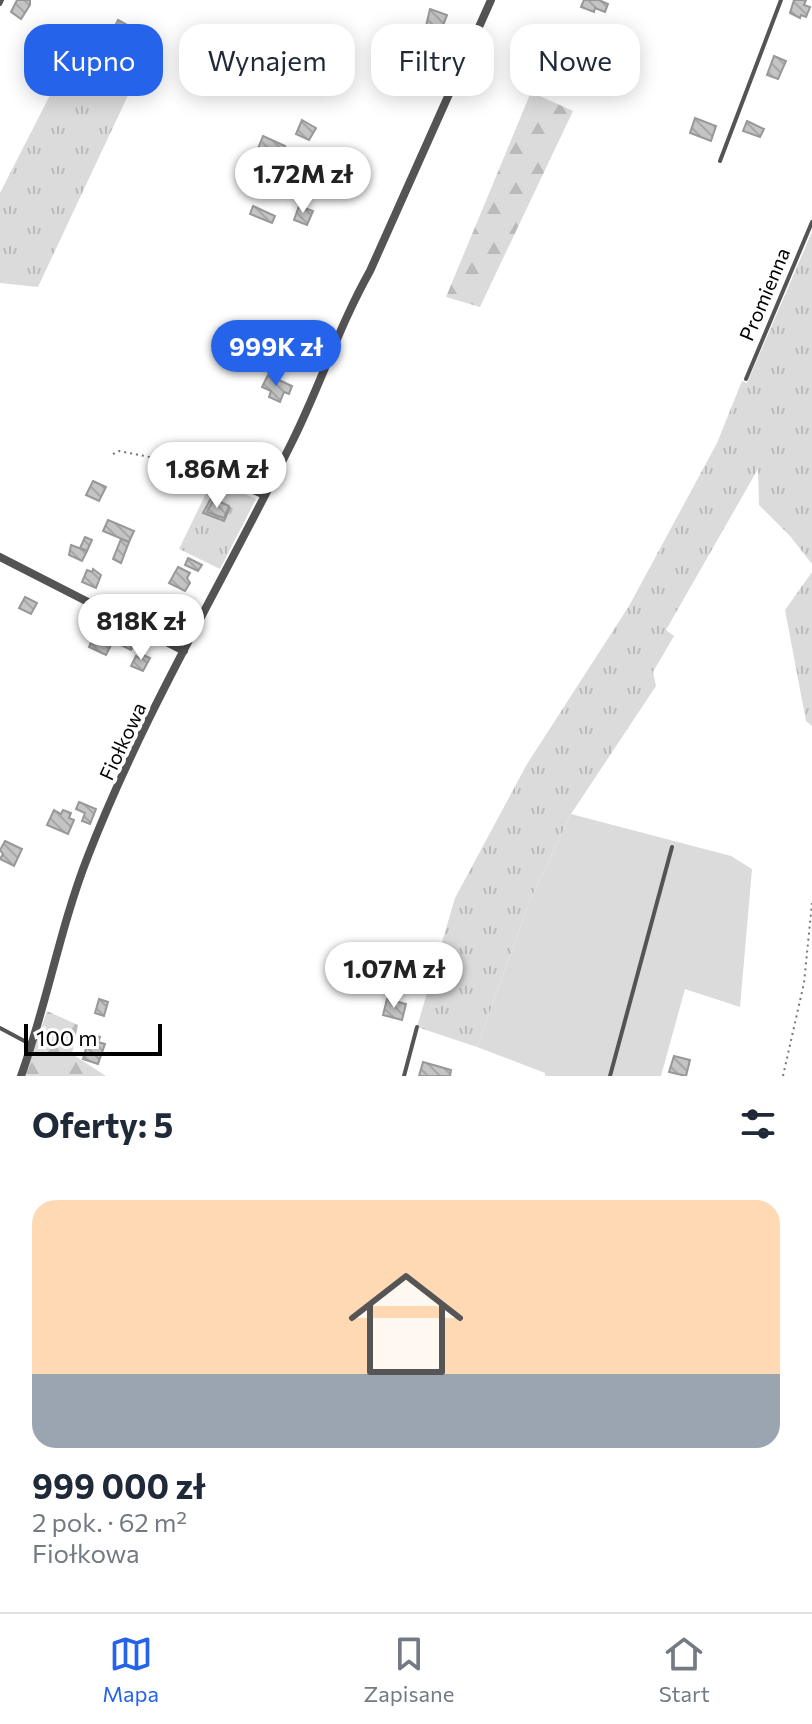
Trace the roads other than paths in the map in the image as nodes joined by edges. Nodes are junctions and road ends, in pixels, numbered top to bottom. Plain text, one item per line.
1 (491, 0) edge
2 (781, 0) edge
3 (720, 161) dead end
4 (812, 222) edge
5 (746, 379) dead end
6 (171, 461) road end
7 (264, 497) junction
8 (0, 557) edge
9 (184, 651) junction
10 (672, 847) dead end
11 (417, 1027) dead end
12 (0, 1028) edge
13 (32, 1045) junction
14 (21, 1076) edge
15 (404, 1076) edge
16 (610, 1076) edge

1 - 7 street, Fiołkowa
2 - 3 lane
4 - 5 lane, Promienna
6 - 7 lane
7 - 9 street, Fiołkowa
8 - 9 street
9 - 13 street, Fiołkowa
10 - 16 lane
11 - 15 lane
12 - 13 lane
13 - 14 street, Fiołkowa

